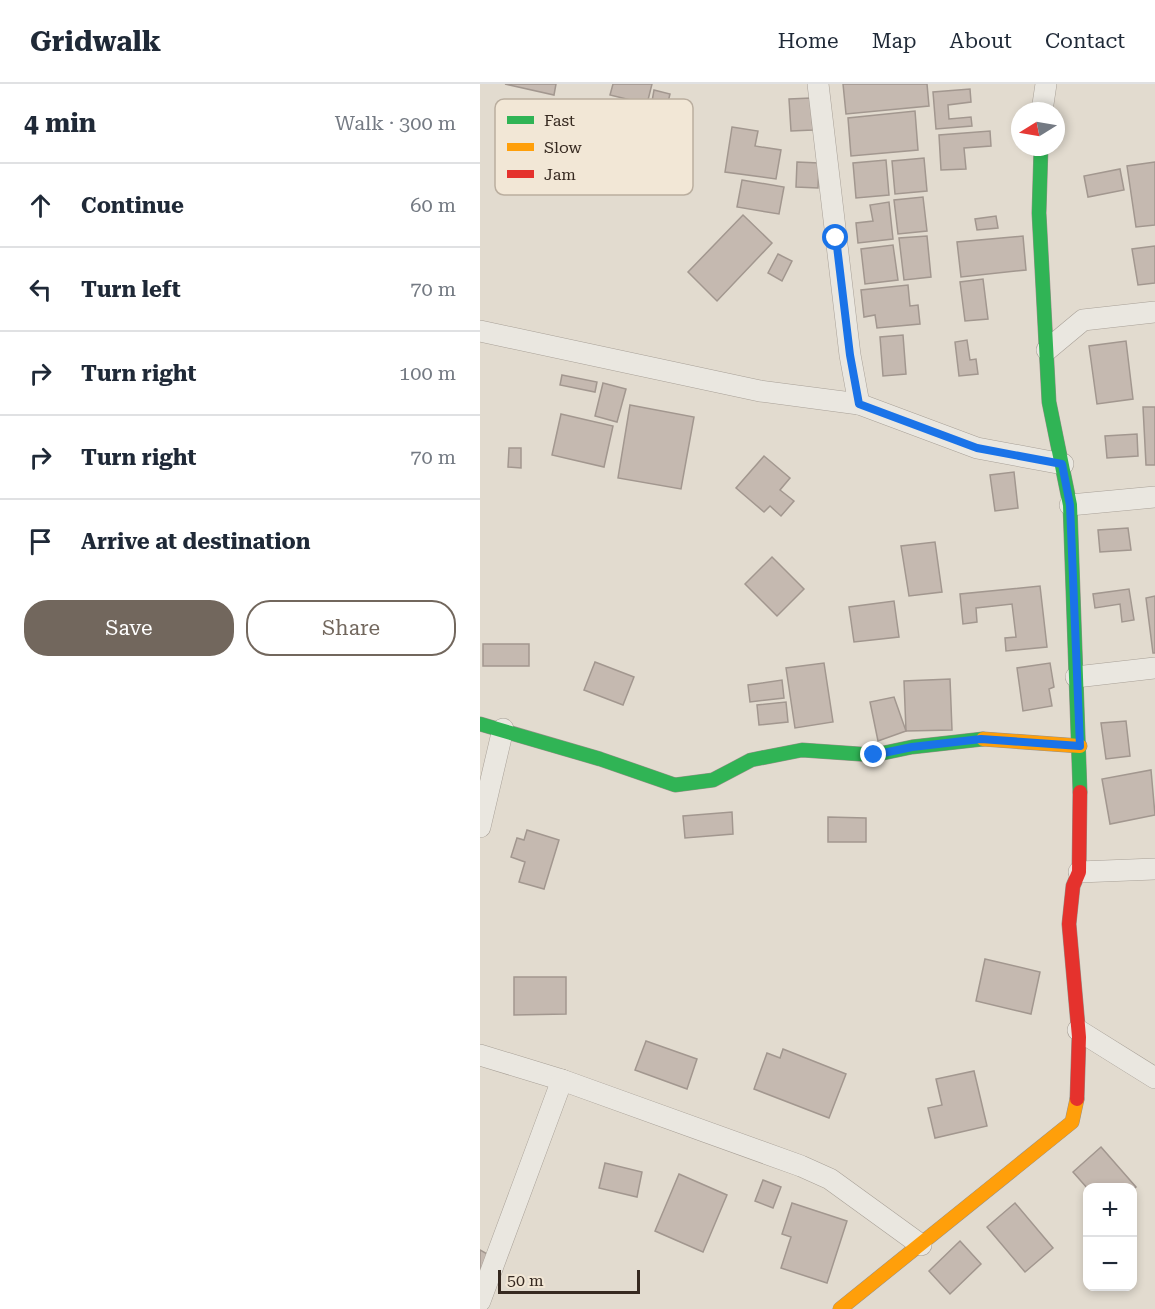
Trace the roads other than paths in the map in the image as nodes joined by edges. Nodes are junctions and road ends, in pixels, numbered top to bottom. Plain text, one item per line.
1 (818, 84) edge
2 (1046, 84) edge
3 (1043, 102) edge
4 (1041, 156) edge
5 (1155, 312) edge
6 (480, 331) edge
7 (1047, 350) junction
8 (859, 404) junction
9 (1062, 464) junction
10 (1155, 497) edge
11 (1070, 505) junction
12 (1155, 668) edge
13 (1076, 676) junction
14 (480, 724) edge
15 (503, 729) junction
16 (1080, 746) junction
17 (480, 827) edge
18 (1155, 868) edge
19 (1080, 872) junction
20 (1078, 1030) junction
21 (480, 1055) edge
22 (1155, 1078) edge
23 (562, 1080) junction
24 (921, 1245) junction
25 (480, 1301) edge
26 (844, 1308) edge

1 - 8 street
2 - 3 street
4 - 7 street
5 - 7 street
6 - 8 street
7 - 9 street
8 - 9 street
9 - 11 street
10 - 11 street
11 - 13 street
12 - 13 street
13 - 16 street
14 - 15 street
15 - 16 street
15 - 17 street
16 - 19 street
18 - 19 street
19 - 20 street
20 - 22 street
20 - 24 street
21 - 23 street
23 - 24 street
23 - 25 street
24 - 26 street

